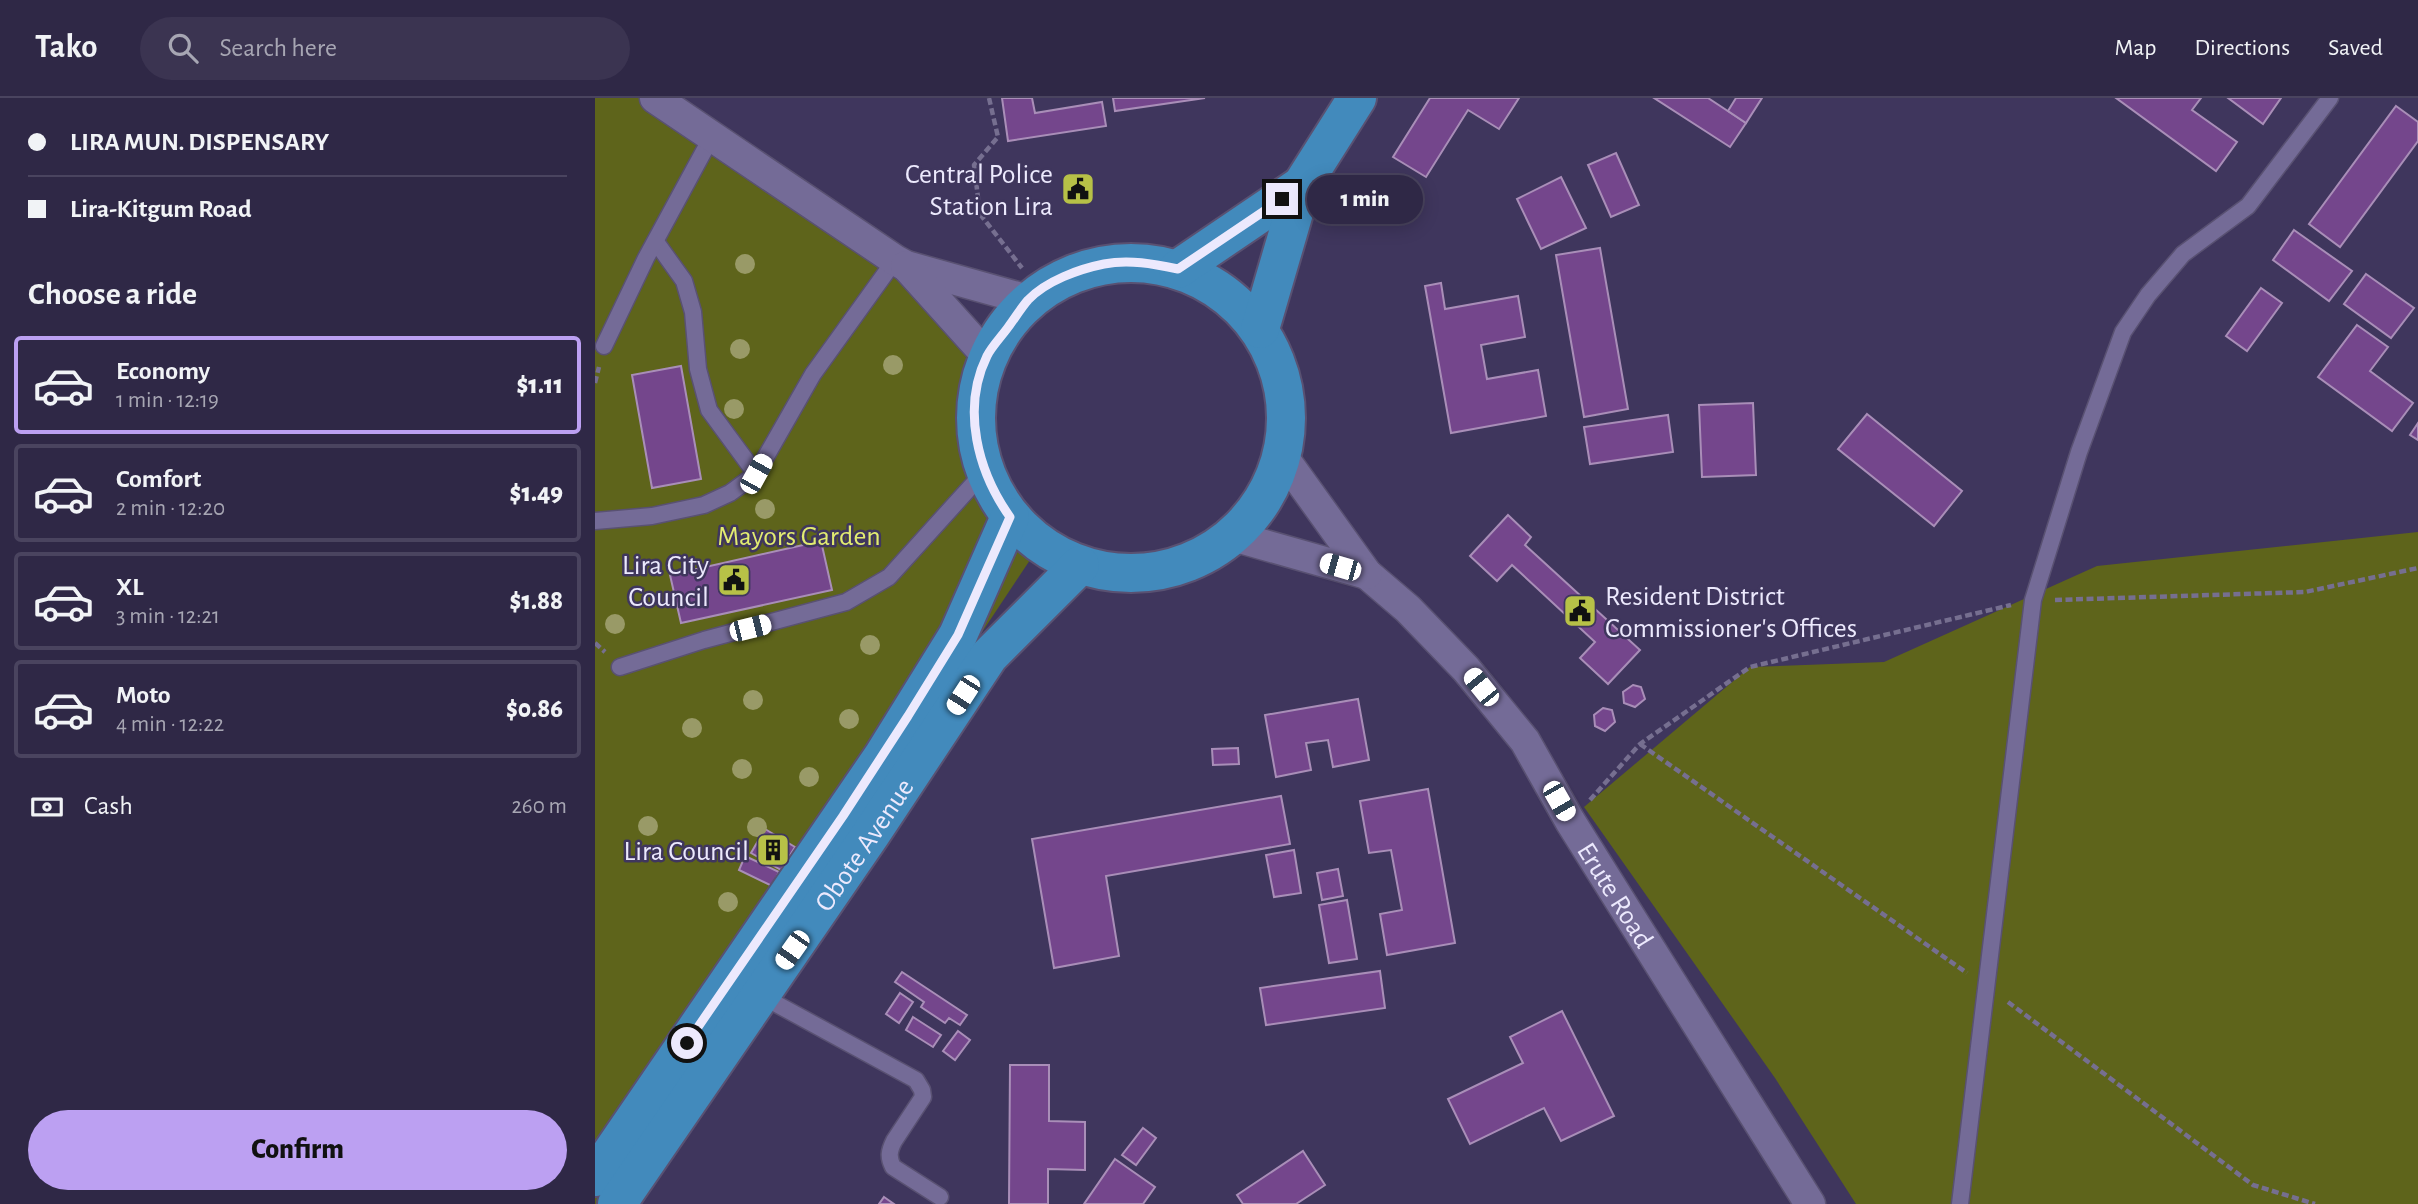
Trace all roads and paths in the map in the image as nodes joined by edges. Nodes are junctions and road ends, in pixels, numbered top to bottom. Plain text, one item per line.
1 (655, 98) edge
2 (989, 98) edge
3 (1357, 98) edge
4 (2330, 98) edge
5 (711, 138) junction
6 (1302, 185) junction
7 (656, 242) junction
8 (900, 263) junction
9 (1178, 269) junction
10 (1034, 295) junction
11 (1261, 329) junction
12 (604, 346) dead end
13 (987, 356) junction
14 (1283, 457) junction
15 (984, 472) junction
16 (756, 474) junction
17 (1010, 517) junction
18 (595, 521) edge
19 (1233, 536) junction
20 (1080, 565) junction
21 (2418, 568) edge
22 (1367, 574) junction
23 (2033, 600) junction
24 (620, 667) dead end
25 (1570, 821) junction
26 (760, 995) junction
27 (595, 1177) edge
28 (940, 1198) dead end
29 (617, 1204) edge
30 (1810, 1204) edge
31 (1960, 1204) edge

1 - 5 street
2 - 10 path
3 - 6 main road
4 - 23 lane
5 - 7 lane
5 - 8 street
6 - 9 main road
6 - 11 main road
7 - 12 lane
7 - 16 lane
8 - 10 street
8 - 13 street
8 - 16 lane
9 - 10 main road
9 - 11 main road
10 - 13 main road
11 - 14 main road
13 - 15 main road
14 - 19 main road
14 - 22 street
15 - 17 main road
15 - 24 lane
16 - 18 lane
17 - 20 main road
17 - 27 main road, Obote Avenue
19 - 20 main road
19 - 22 street
20 - 26 main road, Obote Avenue
21 - 23 path
22 - 25 street, Erute Road
23 - 25 path
23 - 31 lane
25 - 30 street, Erute Road
26 - 28 lane
26 - 29 main road, Obote Avenue

